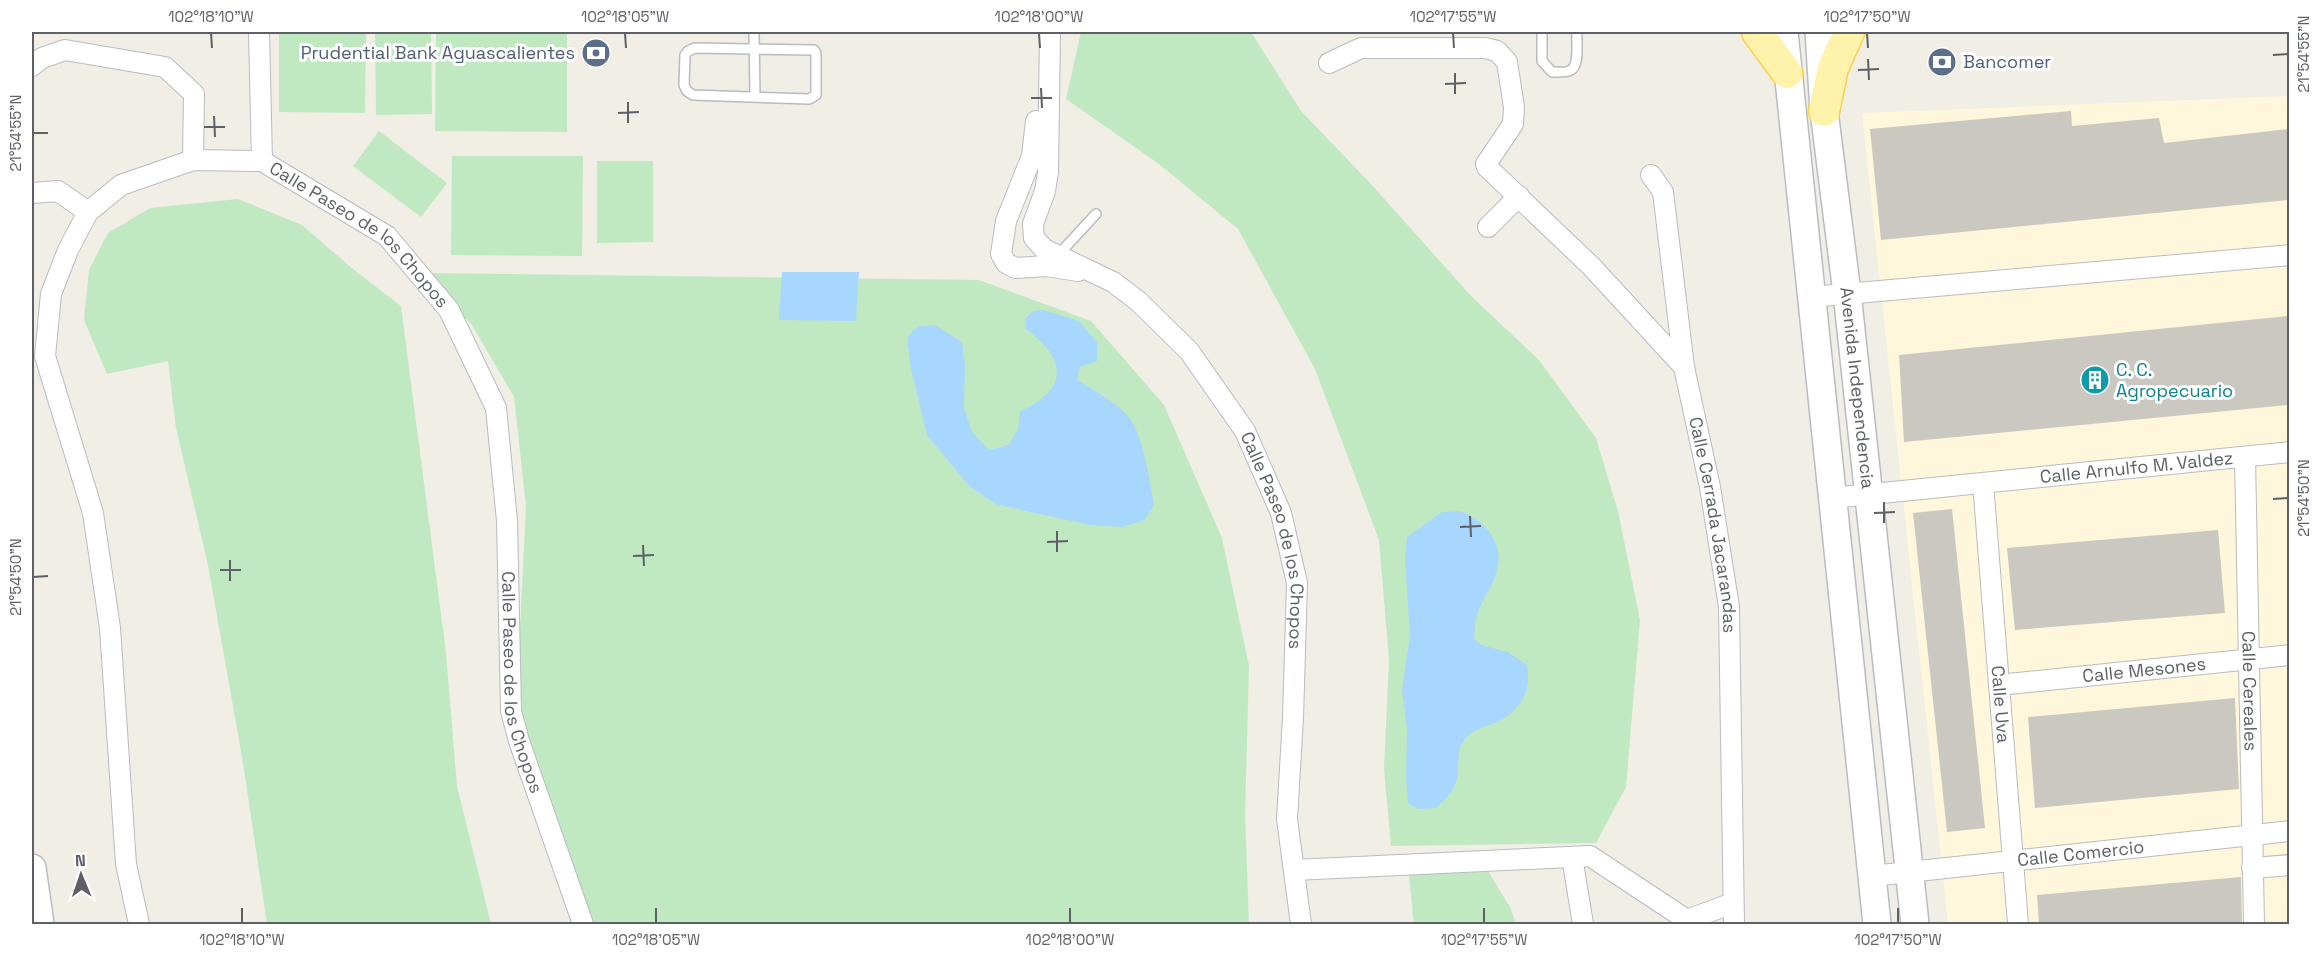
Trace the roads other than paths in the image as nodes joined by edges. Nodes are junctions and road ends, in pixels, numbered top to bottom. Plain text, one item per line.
1 (754, 32) edge
2 (1039, 32) edge
3 (1050, 32) edge
4 (1542, 32) edge
5 (1577, 32) edge
6 (1757, 32) edge
7 (1784, 32) edge
8 (1819, 32) edge
9 (1849, 32) edge
10 (260, 33) edge
11 (754, 48) junction
12 (1329, 63) dead end
13 (32, 66) edge
14 (1787, 73) junction
15 (755, 97) junction
16 (1824, 111) junction
17 (193, 159) junction
18 (262, 161) junction
19 (1651, 175) dead end
20 (32, 193) edge
21 (1519, 196) junction
22 (88, 212) junction
23 (1096, 214) dead end
24 (1488, 227) dead end
25 (1058, 255) junction
26 (2289, 255) edge
27 (1095, 273) junction
28 (1847, 293) junction
29 (1811, 297) junction
30 (1684, 367) junction
31 (2289, 452) edge
32 (2245, 456) junction
33 (1983, 483) junction
34 (1868, 495) junction
35 (1832, 498) junction
36 (2289, 655) edge
37 (2248, 659) junction
38 (1999, 685) junction
39 (2289, 831) edge
40 (2252, 835) junction
41 (1572, 857) junction
42 (2013, 861) junction
43 (2289, 865) edge
44 (32, 868) edge
45 (2252, 868) junction
46 (1294, 870) junction
47 (1910, 872) junction
48 (1872, 876) junction
49 (1733, 903) junction
50 (1690, 922) edge
51 (40, 924) edge
52 (139, 924) edge
53 (583, 924) edge
54 (1301, 924) edge
55 (1584, 924) edge
56 (1734, 924) edge
57 (1877, 924) edge
58 (1915, 924) edge
59 (2018, 924) edge
60 (2254, 924) edge

1 - 11 lane
2 - 27 street, Calle Paseo de los Chopos
3 - 25 street, Calle Paseo de los Chopos
4 - 5 lane
6 - 14 main road
7 - 14 main road, Avenida Independencia
8 - 16 main road, Avenida Independencia
9 - 16 main road
10 - 18 street
11 - 15 lane
11 - 15 lane
11 - 15 lane
12 - 21 street
13 - 17 street
14 - 29 main road, Avenida Independencia
16 - 28 main road, Avenida Independencia
17 - 18 street, Calle Paseo de los Chopos
17 - 22 street, Calle Paseo de los Chopos
18 - 53 street, Calle Paseo de los Chopos
19 - 30 street, Calle Cerrada Jacarandas
20 - 22 street
21 - 24 street
21 - 30 street
22 - 52 street, Calle Paseo de los Chopos
23 - 25 lane
25 - 27 street, Calle Paseo de los Chopos
26 - 28 street
27 - 46 street, Calle Paseo de los Chopos
28 - 29 street
28 - 34 main road, Avenida Independencia
29 - 35 main road, Avenida Independencia
30 - 49 street, Calle Cerrada Jacarandas
31 - 32 street, Calle Arnulfo M. Valdez
32 - 33 street, Calle Arnulfo M. Valdez
32 - 37 street, Calle Cereales
33 - 34 street, Calle Arnulfo M. Valdez
33 - 38 street, Calle Uva
34 - 35 street, Calle Arnulfo M. Valdez
34 - 47 main road, Avenida Independencia
35 - 48 main road, Avenida Independencia
36 - 37 street, Calle Mesones
37 - 38 street, Calle Mesones
37 - 40 street, Calle Cereales
38 - 42 street, Calle Uva
39 - 40 street, Calle Comercio
40 - 42 street, Calle Comercio
40 - 45 street, Calle Cereales
41 - 46 street
41 - 50 street
41 - 55 street
42 - 47 street, Calle Comercio
42 - 59 street, Calle Uva
43 - 45 street
44 - 51 main road
45 - 60 street, Calle Cereales
46 - 54 street, Calle Paseo de los Chopos
47 - 48 street, Calle Comercio
47 - 58 main road, Avenida Independencia
48 - 57 main road, Avenida Independencia
49 - 50 street
49 - 56 street, Calle Cerrada Jacarandas

